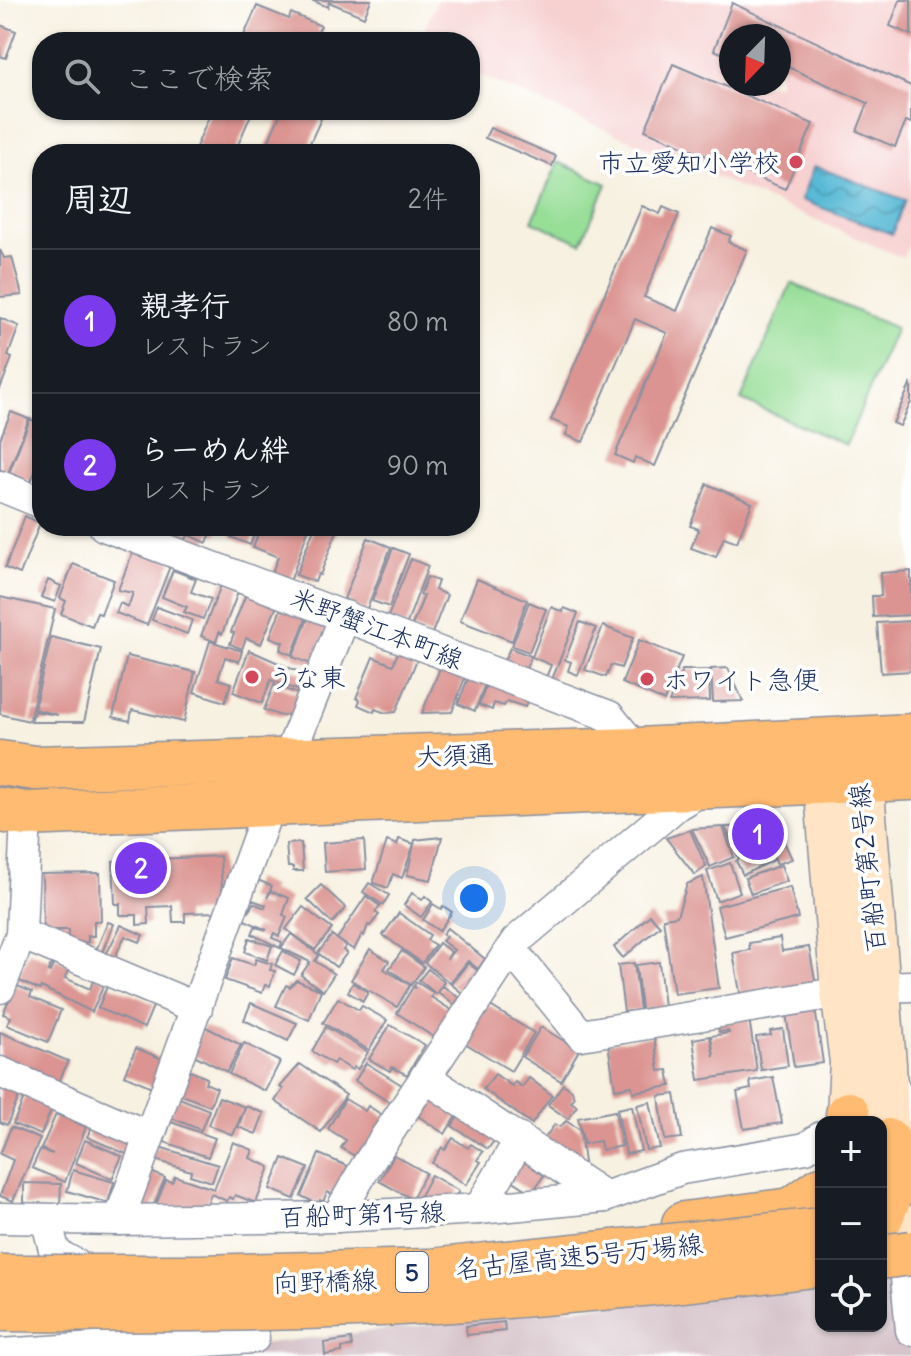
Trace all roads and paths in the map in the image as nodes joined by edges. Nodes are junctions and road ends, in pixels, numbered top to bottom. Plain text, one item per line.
1 (0, 486) edge
2 (32, 499) edge
3 (131, 536) edge
4 (345, 616) junction
5 (911, 736) edge
6 (837, 738) junction
7 (637, 750) junction
8 (287, 761) junction
9 (0, 763) edge
10 (911, 778) edge
11 (843, 780) junction
12 (711, 785) junction
13 (270, 804) junction
14 (13, 812) edge
15 (511, 949) junction
16 (11, 951) edge
17 (0, 988) edge
18 (878, 988) edge
19 (197, 1008) junction
20 (868, 1063) junction
21 (0, 1072) edge
22 (425, 1077) junction
23 (840, 1116) edge
24 (900, 1130) edge
25 (148, 1136) junction
26 (520, 1139) junction
27 (815, 1141) edge
28 (815, 1193) edge
29 (605, 1197) junction
30 (887, 1204) edge
31 (479, 1209) junction
32 (337, 1217) junction
33 (0, 1218) edge
34 (46, 1219) junction
35 (911, 1219) edge
36 (119, 1220) junction
37 (887, 1220) edge
38 (911, 1227) edge
39 (887, 1229) edge
40 (815, 1231) edge
41 (815, 1238) edge
42 (0, 1253) edge
43 (911, 1253) edge
44 (887, 1256) edge
45 (815, 1267) edge
46 (815, 1267) edge
47 (0, 1277) edge
48 (115, 1284) junction
49 (0, 1309) edge
50 (911, 1330) edge
51 (254, 1338) dead end
52 (16, 1343) edge
53 (0, 1354) edge

1 - 2 street
3 - 4 street, 米野蟹江本町線
4 - 7 street, 米野蟹江本町線
4 - 8 street
5 - 6 main road, 大須通
6 - 7 main road, 大須通
6 - 11 street, 百船町第2号線
7 - 8 main road, 大須通
8 - 9 main road, 大須通
10 - 11 main road, 大須通
11 - 12 main road, 大須通
11 - 18 street, 百船町第2号線
12 - 13 main road, 大須通
12 - 15 street
13 - 14 main road, 大須通
13 - 19 street
14 - 16 street
15 - 18 street
15 - 22 street
16 - 17 street
16 - 19 street
18 - 20 street, 百船町第2号線
19 - 25 street
20 - 23 street, 百船町第2号線
20 - 24 street, 百船町第2号線
21 - 25 street
22 - 26 street
22 - 32 street
24 - 30 main road
25 - 36 street
26 - 29 street
26 - 31 street
27 - 29 street, 百船町第1号線
28 - 42 main road
29 - 31 street, 百船町第1号線
31 - 32 street, 百船町第1号線
32 - 36 street, 百船町第1号線
33 - 34 street, 百船町第1号線
34 - 36 street, 百船町第1号線
34 - 48 street
35 - 37 main road
38 - 39 street
38 - 50 street
40 - 47 main road, 名古屋高速5号万場線 / 5, bridge
41 - 48 street, 向野橋線, bridge
43 - 44 main road, bridge
45 - 52 main road
46 - 49 main road, 名古屋高速5号万場線 / 5, bridge
48 - 52 street
51 - 52 street
52 - 53 street

